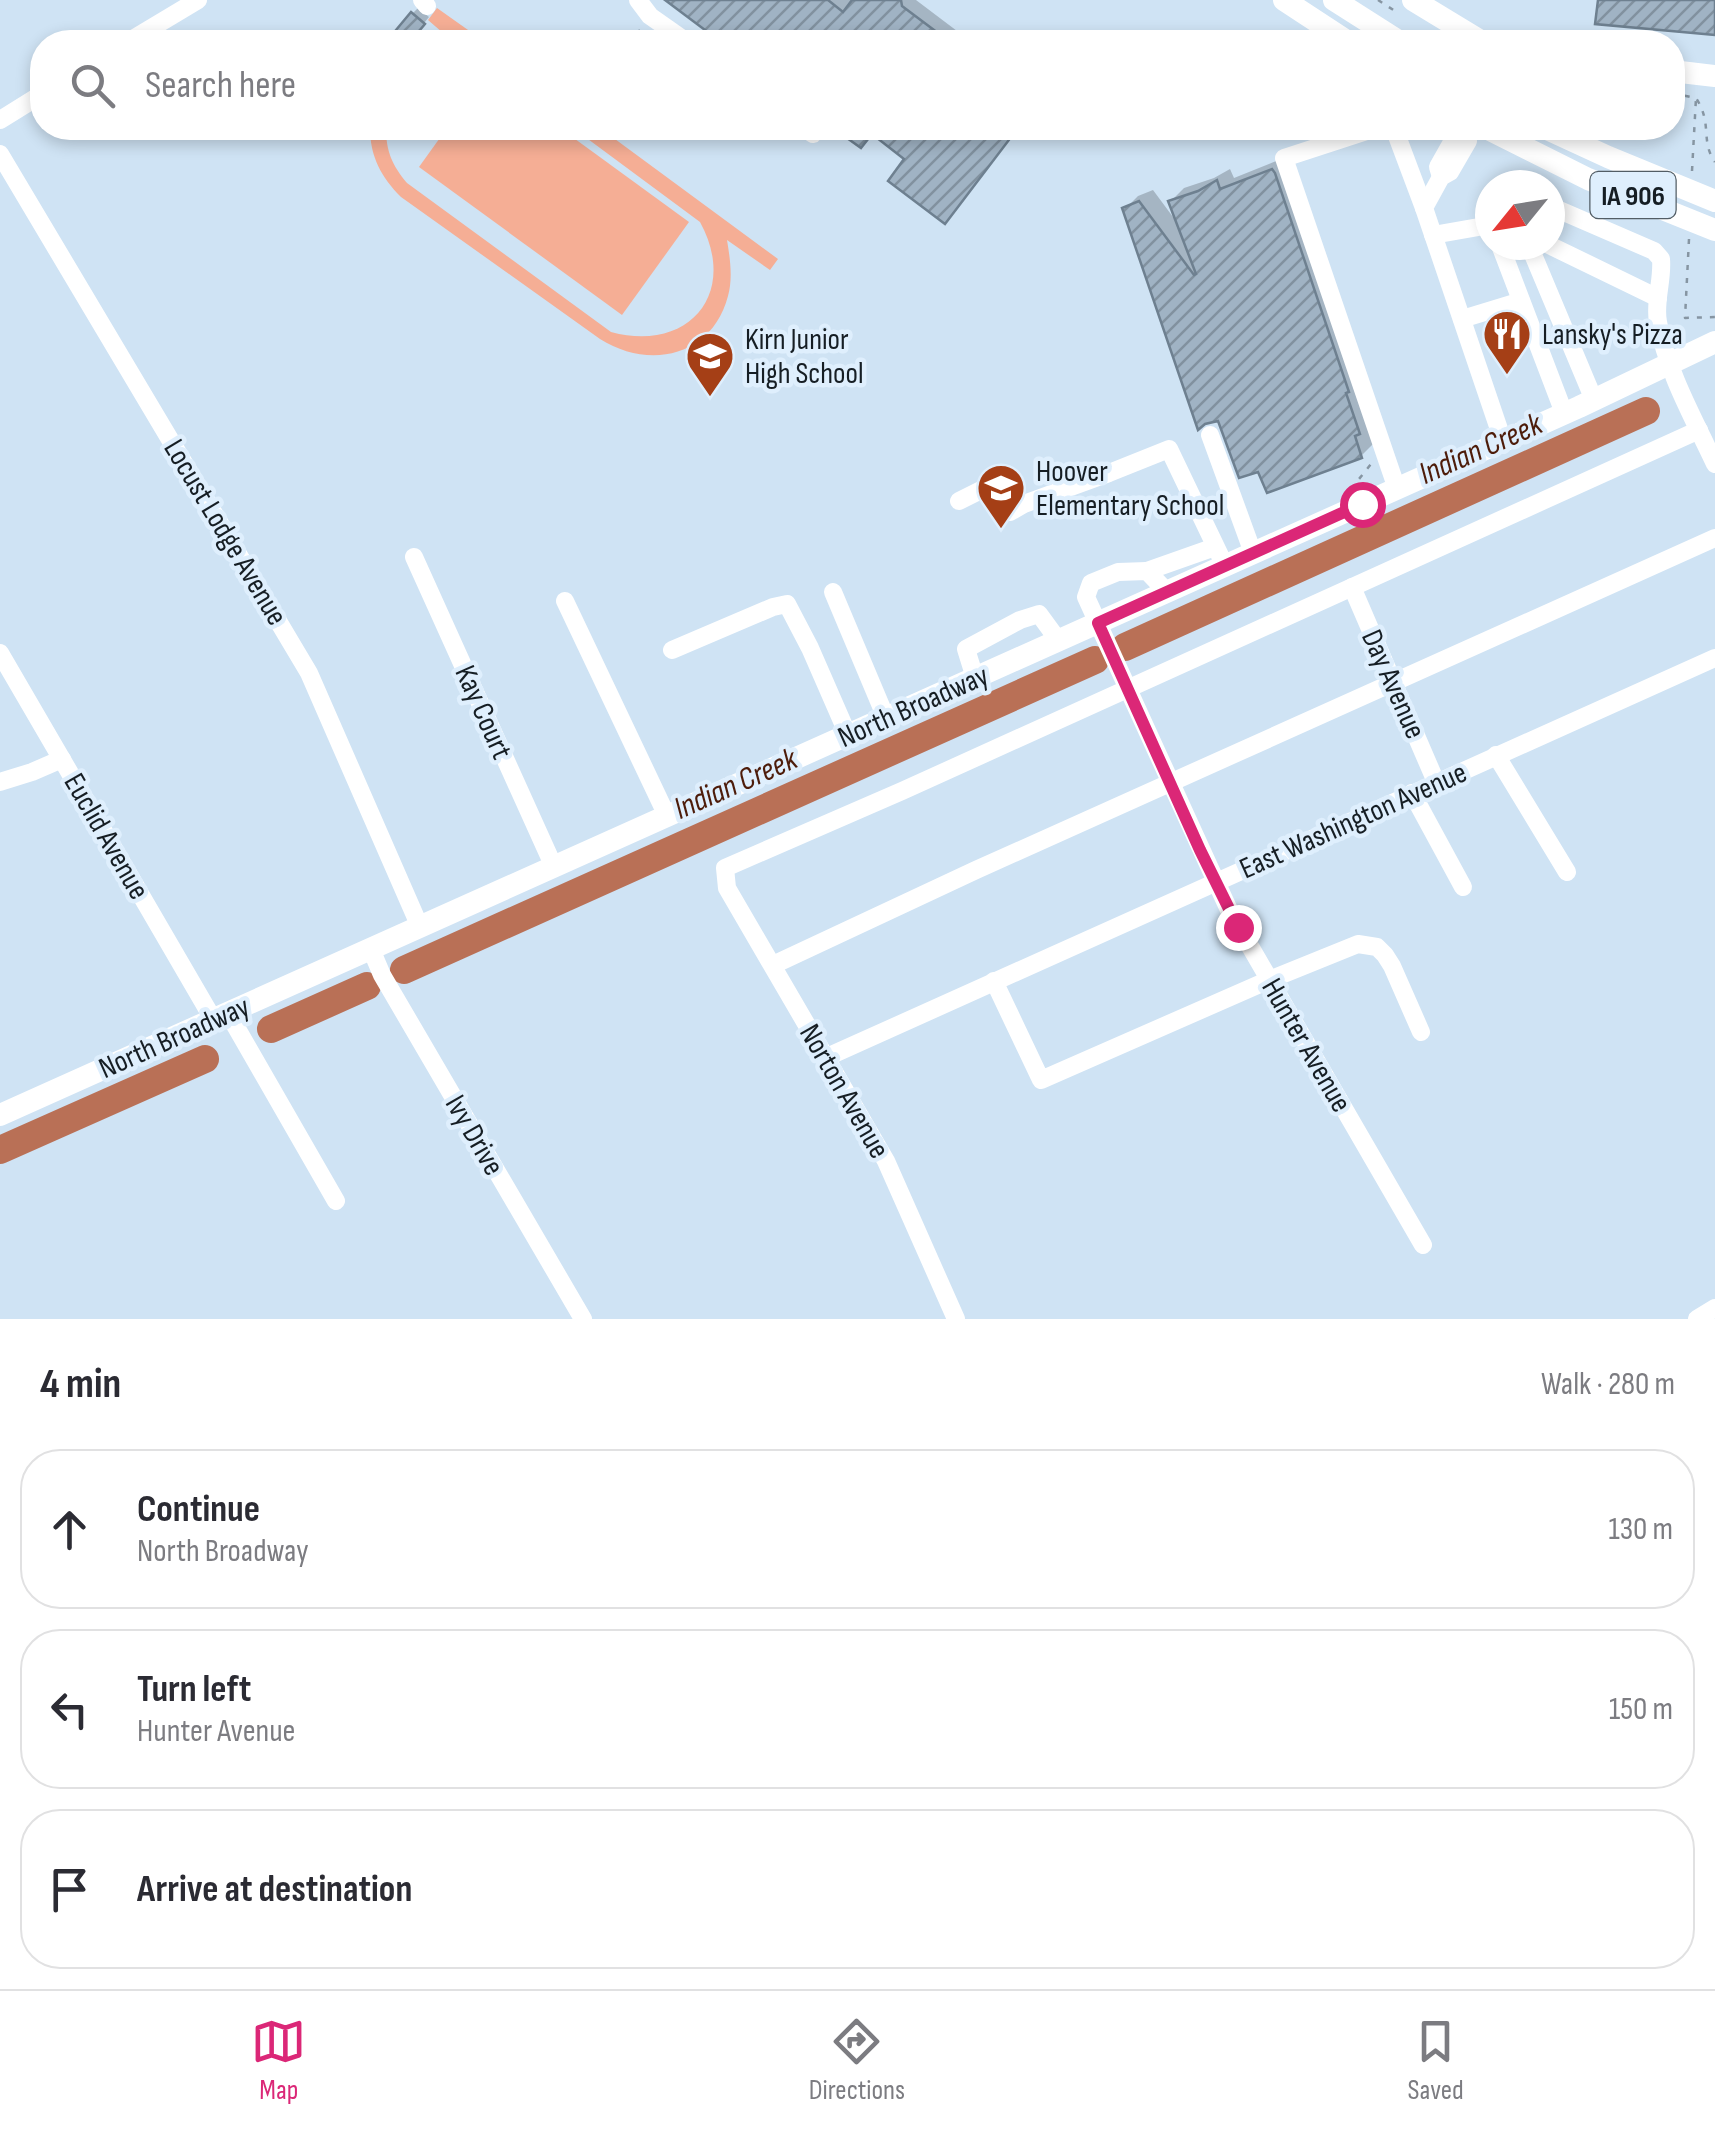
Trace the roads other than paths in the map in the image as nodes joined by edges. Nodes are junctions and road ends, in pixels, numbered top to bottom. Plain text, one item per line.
1 (638, 0) edge
2 (1284, 0) edge
3 (1334, 0) edge
4 (1413, 0) edge
5 (187, 3) edge
6 (146, 30) edge
7 (670, 30) edge
8 (1330, 30) edge
9 (1381, 30) edge
10 (1462, 30) edge
11 (1685, 73) edge
12 (1715, 76) edge
13 (30, 101) edge
14 (0, 120) edge
15 (1339, 140) edge
16 (1398, 140) edge
17 (1453, 140) edge
18 (1498, 140) edge
19 (1570, 140) edge
20 (0, 154) edge
21 (1715, 201) edge
22 (1424, 208) junction
23 (1565, 212) edge
24 (1475, 228) edge
25 (1715, 230) edge
26 (1433, 235) junction
27 (1565, 253) edge
28 (1506, 260) edge
29 (1536, 260) edge
30 (1658, 298) junction
31 (1521, 301) junction
32 (1462, 319) junction
33 (1714, 346) edge
34 (1670, 364) junction
35 (1594, 400) junction
36 (1564, 413) junction
37 (1699, 430) junction
38 (1210, 435) dead end
39 (1503, 441) junction
40 (1715, 464) edge
41 (1397, 488) junction
42 (959, 500) dead end
43 (1715, 538) edge
44 (1253, 553) junction
45 (1220, 556) junction
46 (414, 557) dead end
47 (1147, 571) junction
48 (1352, 587) junction
49 (833, 592) dead end
50 (1167, 592) junction
51 (565, 601) dead end
52 (1098, 623) junction
53 (1058, 640) junction
54 (672, 650) dead end
55 (0, 653) edge
56 (1715, 658) edge
57 (975, 678) junction
58 (1394, 683) junction
59 (1128, 689) junction
60 (886, 718) junction
61 (848, 735) junction
62 (1496, 755) junction
63 (62, 759) junction
64 (0, 782) edge
65 (1436, 782) junction
66 (1170, 784) junction
67 (1412, 793) junction
68 (667, 816) junction
69 (554, 867) junction
70 (1567, 872) dead end
71 (1215, 882) junction
72 (1463, 887) dead end
73 (420, 927) junction
74 (370, 949) junction
75 (773, 965) junction
76 (1269, 980) junction
77 (994, 982) junction
78 (221, 1016) junction
79 (1420, 1032) dead end
80 (827, 1058) junction
81 (0, 1115) edge
82 (336, 1200) dead end
83 (1423, 1244) dead end
84 (1715, 1308) edge
85 (583, 1319) edge
86 (956, 1319) edge
87 (1697, 1319) edge

1 - 7 street
2 - 8 main road
3 - 9 main road
4 - 10 main road
5 - 6 street
11 - 12 main road
13 - 14 street
15 - 41 street
16 - 22 street
17 - 22 street
18 - 25 main road, IA 906
19 - 21 main road, IA 906
20 - 73 street, Locust Lodge Avenue
22 - 26 street
23 - 30 street
24 - 26 street
26 - 32 street
27 - 30 street
28 - 31 street
29 - 35 street
30 - 34 street
31 - 32 street
31 - 36 street
32 - 39 street
33 - 34 main road, North Broadway
34 - 35 main road, North Broadway
34 - 37 street
35 - 36 main road, North Broadway
36 - 39 main road, North Broadway
37 - 40 street
37 - 48 street
38 - 44 street
39 - 41 main road, North Broadway
41 - 44 main road, North Broadway
42 - 45 street
43 - 58 street
44 - 45 main road, North Broadway
45 - 47 street
45 - 50 main road, North Broadway
46 - 69 street, Kay Court
47 - 50 street
47 - 52 street
48 - 58 street, Day Avenue
48 - 59 street
49 - 60 street
50 - 52 main road, North Broadway
51 - 68 street
52 - 53 main road, North Broadway
52 - 59 street, Hunter Avenue
53 - 57 main road, North Broadway
53 - 57 street
54 - 61 street
55 - 63 street, Euclid Avenue
56 - 62 street, East Washington Avenue
57 - 60 main road, North Broadway
58 - 65 street, Day Avenue
58 - 66 street
59 - 66 street, Hunter Avenue
59 - 75 street, Norton Avenue
60 - 61 main road, North Broadway
61 - 68 main road, North Broadway
62 - 65 street, East Washington Avenue
62 - 70 street
63 - 64 street
63 - 78 street, Euclid Avenue
65 - 67 street, East Washington Avenue
66 - 71 street, Hunter Avenue
66 - 75 street
67 - 71 street, East Washington Avenue
67 - 72 street
68 - 69 main road, North Broadway
69 - 73 main road, North Broadway
71 - 76 street, Hunter Avenue
71 - 77 street, East Washington Avenue
73 - 74 main road, North Broadway
74 - 78 main road, North Broadway
74 - 85 street, Ivy Drive
75 - 80 street, Norton Avenue
76 - 77 street
76 - 79 street
76 - 83 street, Hunter Avenue
77 - 80 street, East Washington Avenue
78 - 81 main road, North Broadway
78 - 82 street, Euclid Avenue
80 - 86 street, Norton Avenue
84 - 87 street

